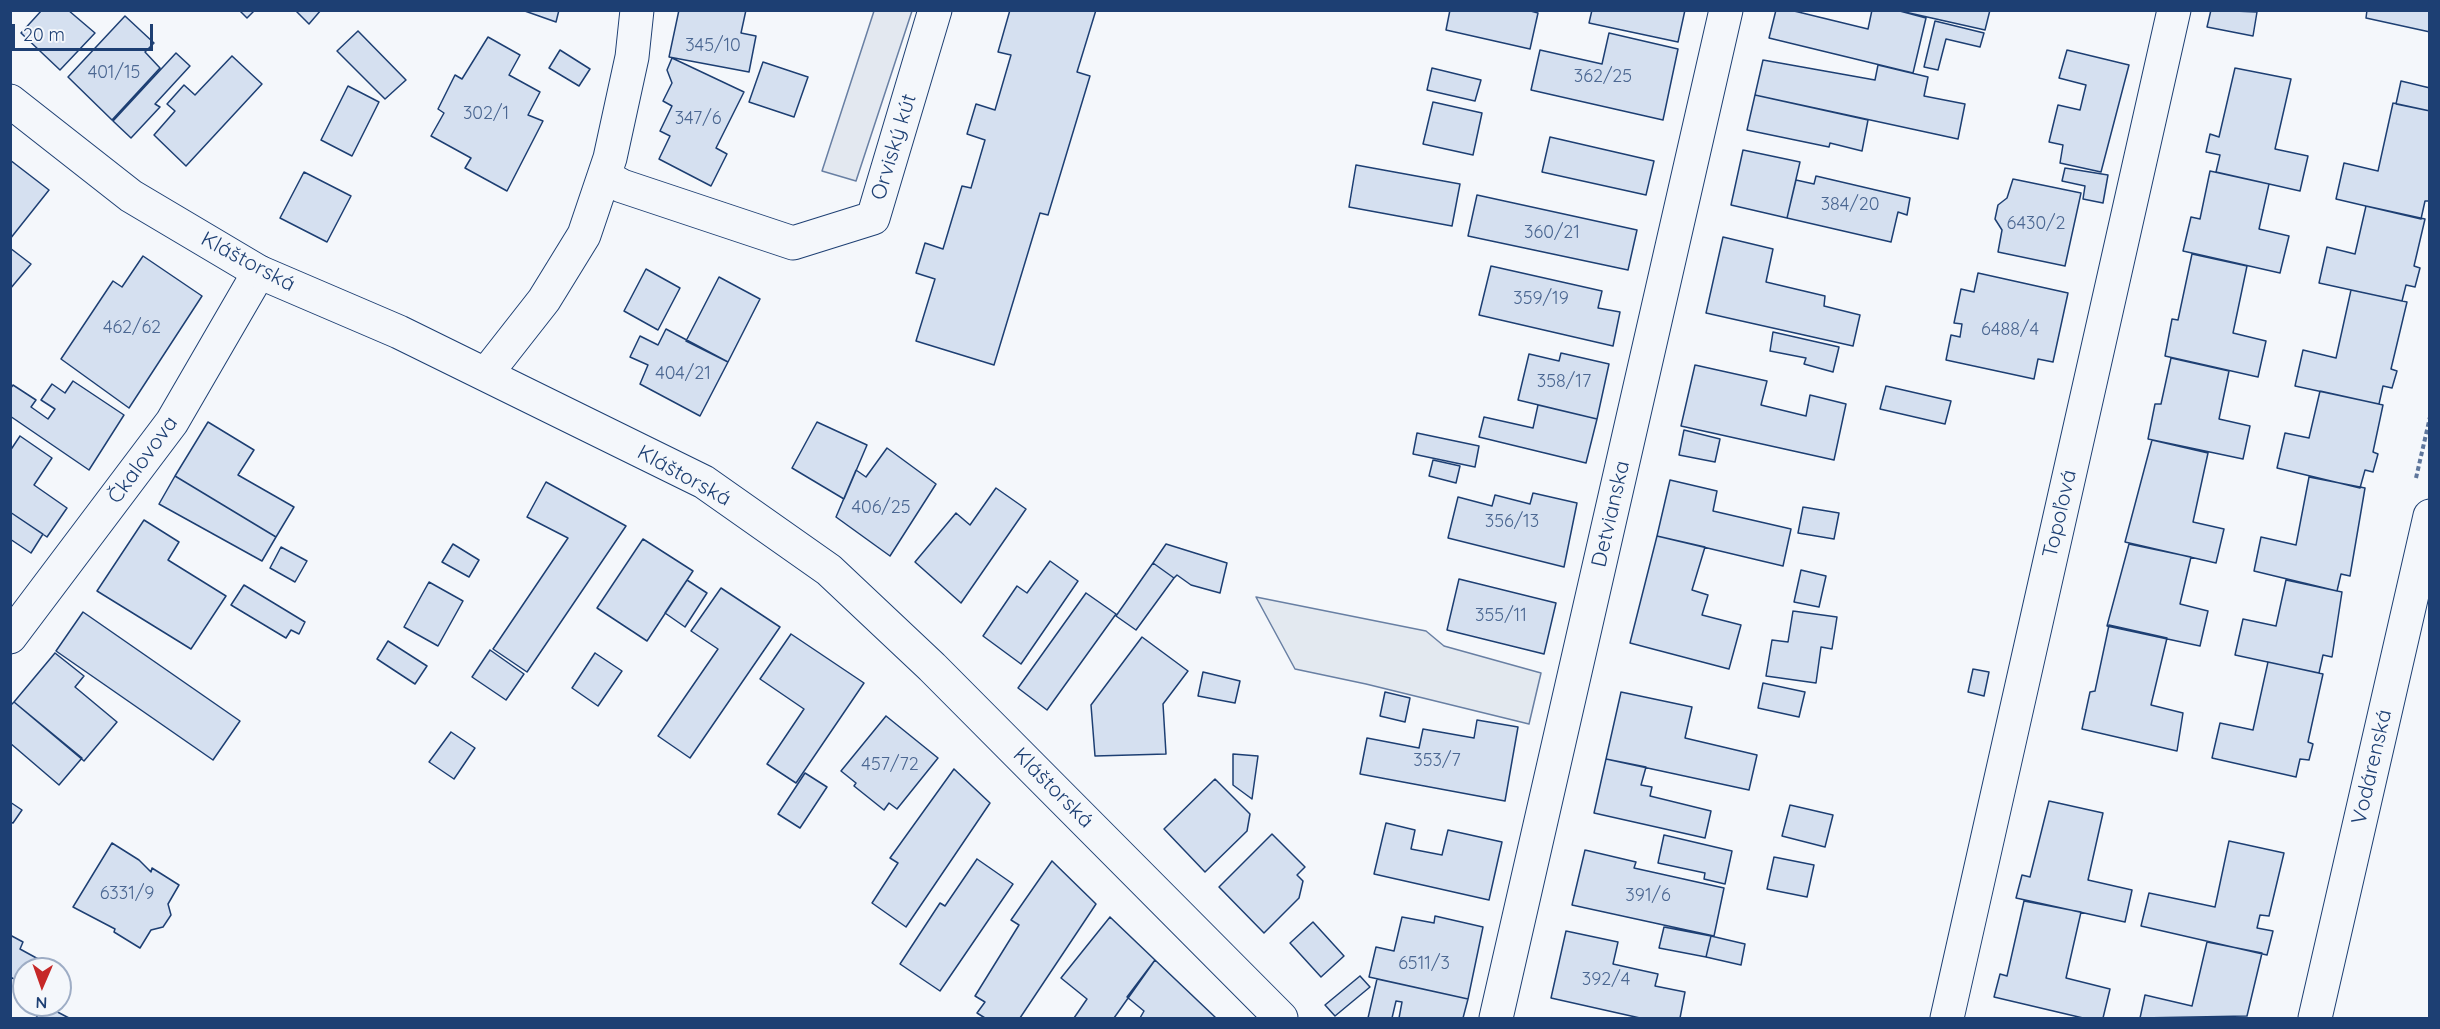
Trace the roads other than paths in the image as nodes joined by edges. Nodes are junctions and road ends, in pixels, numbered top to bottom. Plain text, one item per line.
1 (637, 10) edge
2 (935, 10) edge
3 (1726, 10) edge
4 (2174, 10) edge
5 (10, 101) edge
6 (604, 176) junction
7 (259, 272) junction
8 (486, 374) junction
9 (2430, 516) edge
10 (10, 637) edge
11 (1281, 1018) edge
12 (1496, 1018) edge
13 (1947, 1018) edge
14 (2315, 1018) edge

1 - 6 street
2 - 6 street, Orviský kút
3 - 12 street, Detvianska
4 - 13 street, Topoľová
5 - 7 street, Kláštorská
6 - 8 street
7 - 8 street, Kláštorská
7 - 10 street, Čkalovova
8 - 11 street, Kláštorská
9 - 14 street, Vodárenská

